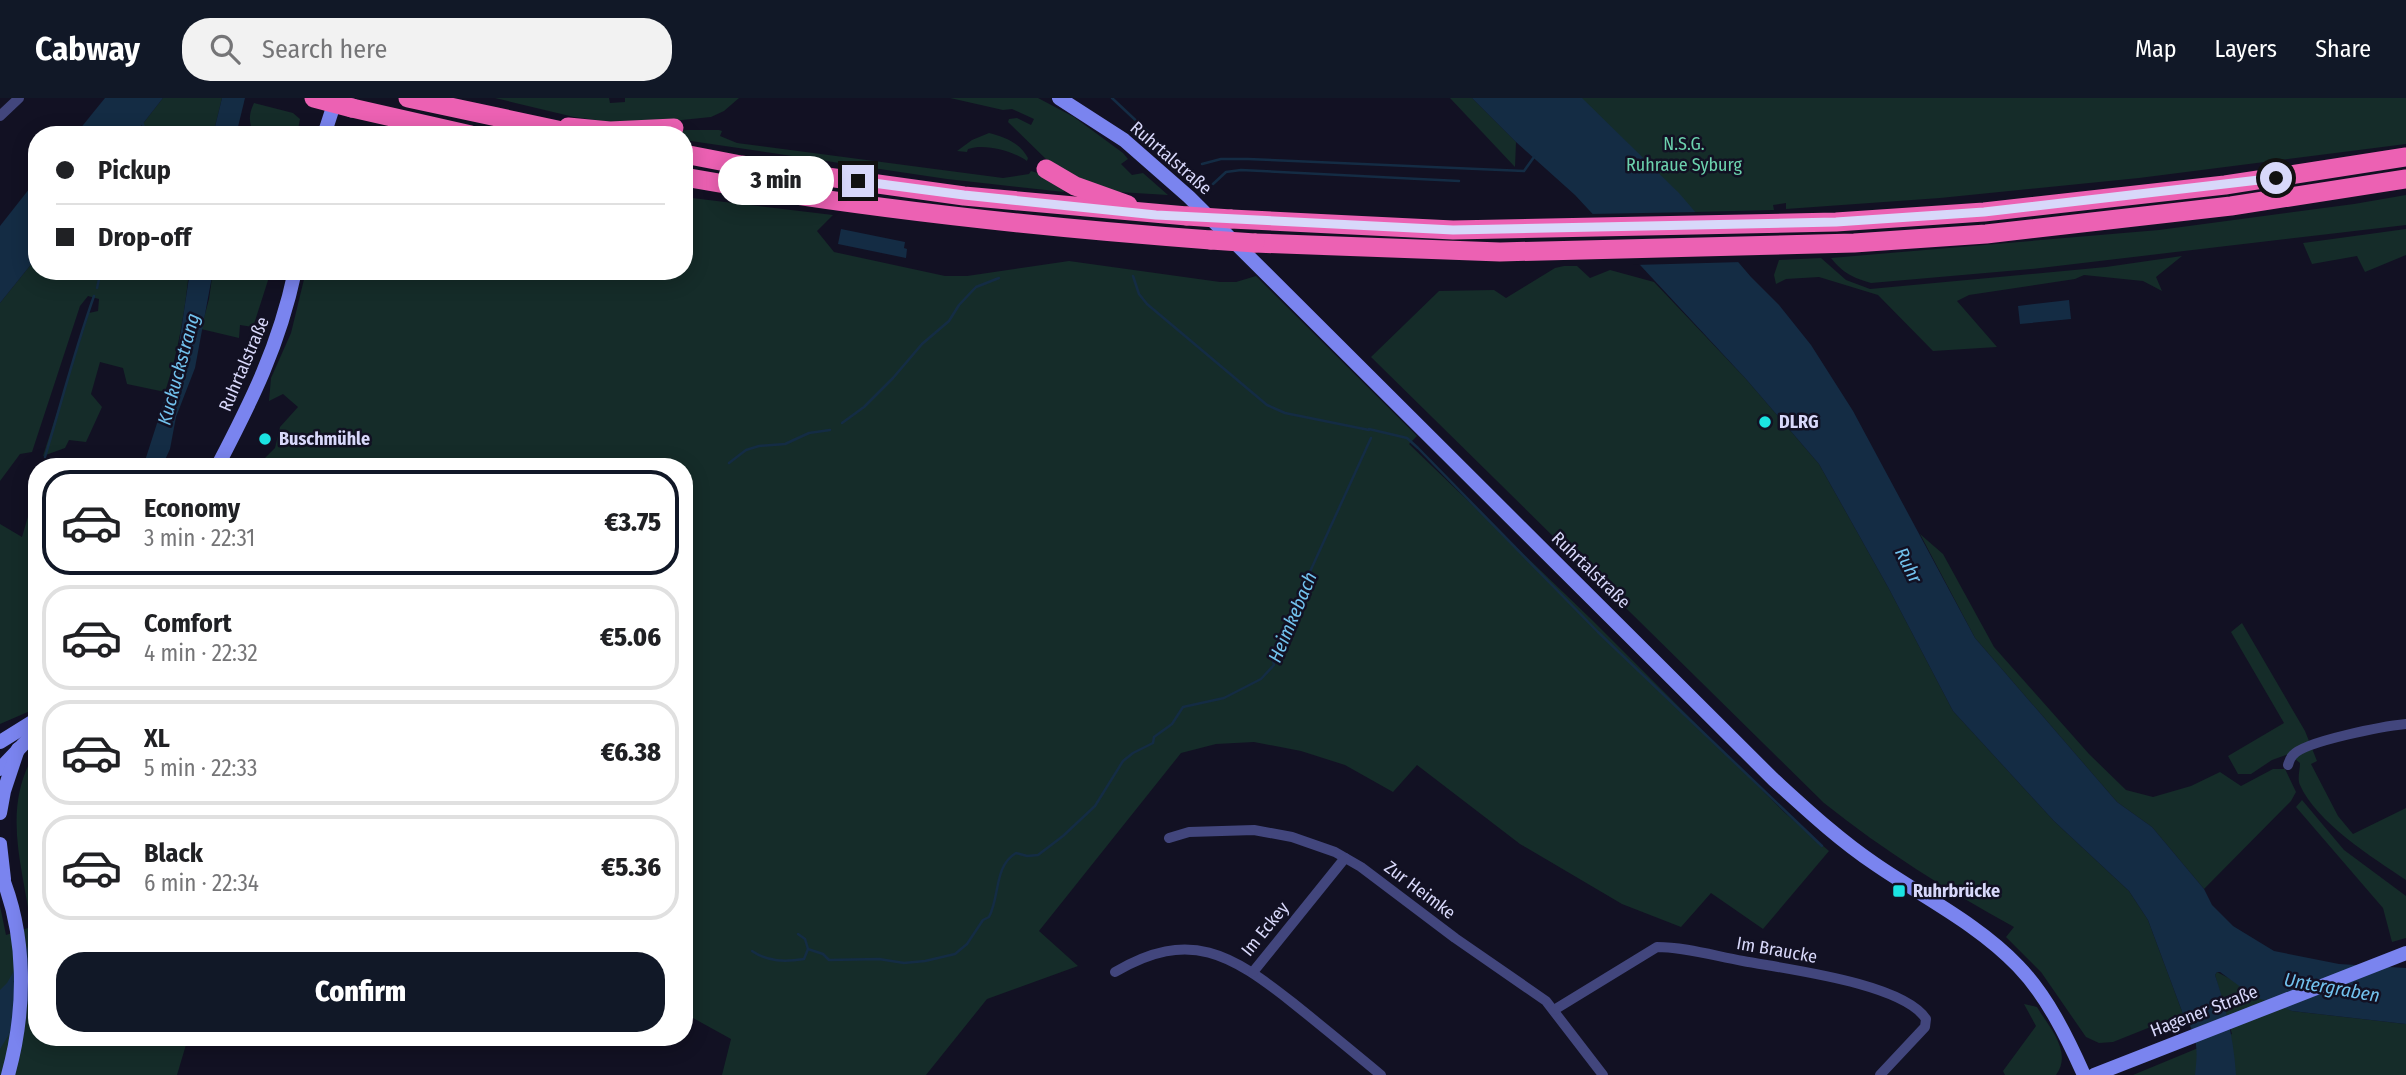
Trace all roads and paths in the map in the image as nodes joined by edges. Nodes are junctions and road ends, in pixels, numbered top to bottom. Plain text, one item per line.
1 (19, 98) edge
2 (314, 98) edge
3 (408, 98) edge
4 (1059, 98) edge
5 (344, 103) edge
6 (0, 116) edge
7 (521, 124) junction
8 (330, 126) edge
9 (435, 126) edge
10 (532, 126) edge
11 (546, 126) edge
12 (693, 156) edge
13 (2406, 157) edge
14 (1046, 169) dead end
15 (693, 179) edge
16 (2406, 179) edge
17 (1156, 215) junction
18 (293, 280) edge
19 (222, 458) edge
20 (28, 724) edge
21 (2406, 724) edge
22 (16, 731) junction
23 (0, 734) edge
24 (28, 739) edge
25 (0, 742) edge
26 (18, 749) junction
27 (2288, 765) dead end
28 (0, 769) edge
29 (0, 813) edge
30 (1169, 838) dead end
31 (0, 844) edge
32 (1345, 858) junction
33 (2, 878) edge
34 (2406, 953) edge
35 (1115, 972) dead end
36 (1253, 972) junction
37 (1554, 1010) junction
38 (8, 1075) edge
39 (1381, 1075) edge
40 (1603, 1075) edge
41 (1880, 1075) edge
42 (2084, 1075) edge
43 (2094, 1075) edge

1 - 6 street
2 - 5 highway, bridge
3 - 7 highway
4 - 42 main road, Ruhrtalstraße
5 - 8 main road
5 - 9 highway
7 - 10 highway
7 - 11 highway
12 - 17 highway
13 - 17 highway, bridge
14 - 17 highway
15 - 16 highway, bridge
18 - 19 main road, Ruhrtalstraße
20 - 22 main road
21 - 27 street
22 - 23 main road
22 - 25 main road
24 - 26 main road
26 - 28 main road
26 - 29 main road
30 - 32 street, Zur Heimke
31 - 33 main road
32 - 36 street, Im Eckey
32 - 37 street, Zur Heimke
33 - 38 main road
34 - 43 main road, Hagener Straße
35 - 36 street, Im Eckey
36 - 39 street
37 - 40 street, Zur Heimke
37 - 41 street, Im Braucke

